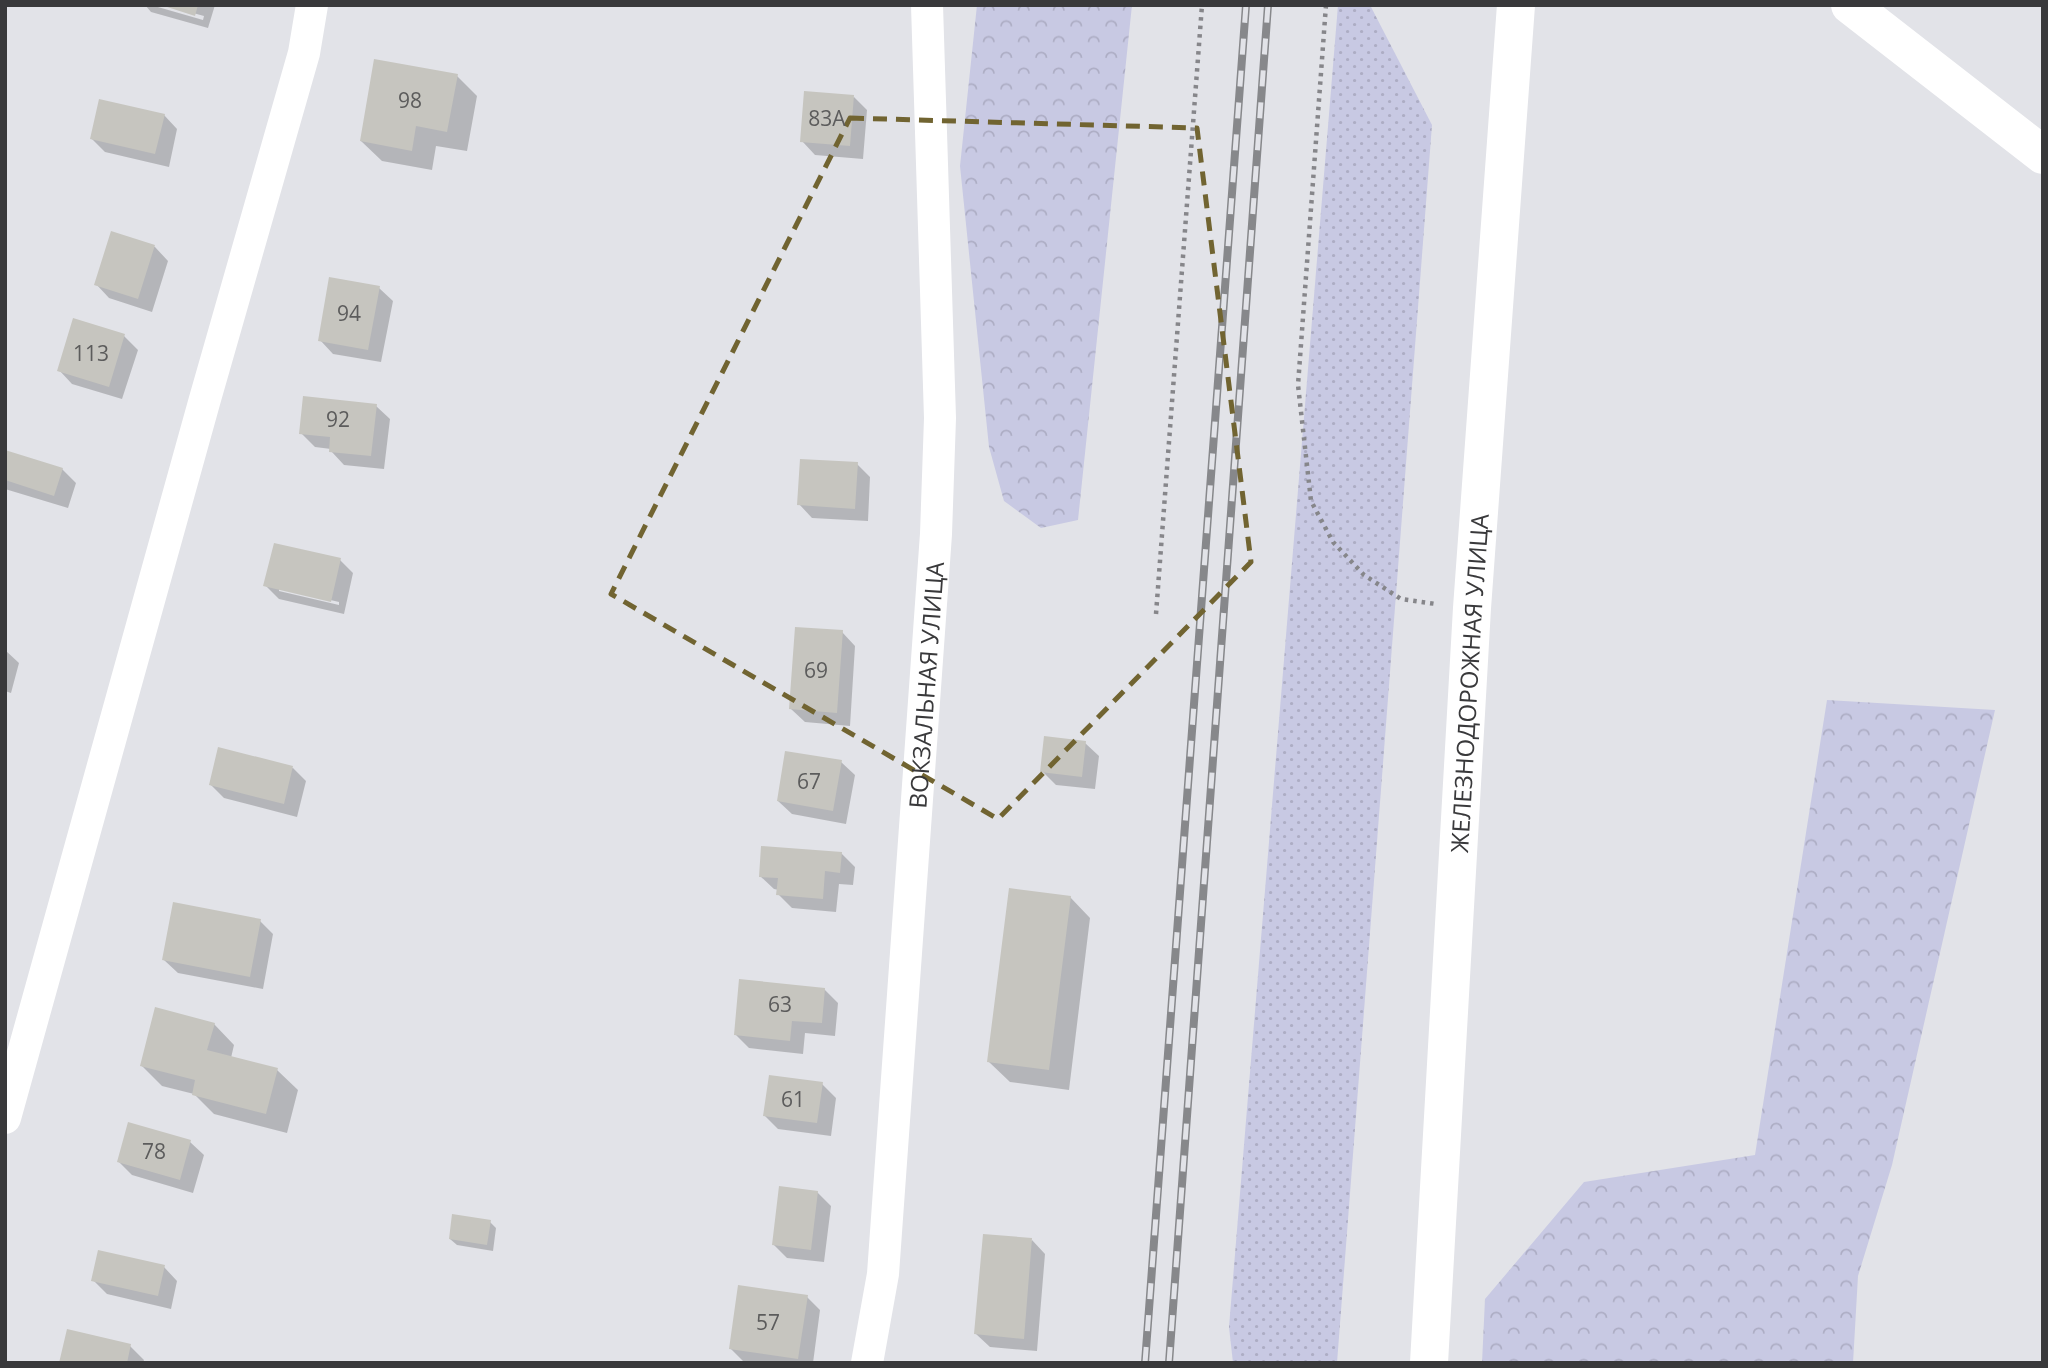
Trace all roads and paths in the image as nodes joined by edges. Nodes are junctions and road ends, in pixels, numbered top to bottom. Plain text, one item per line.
1 (312, 5) edge
2 (927, 5) edge
3 (1202, 5) edge
4 (1326, 5) edge
5 (1516, 5) edge
6 (1850, 5) edge
7 (2043, 155) edge
8 (1472, 608) junction
9 (1156, 614) dead end
10 (5, 1118) edge
11 (867, 1363) edge
12 (1429, 1363) edge

1 - 10 street
2 - 11 street, ВОКЗАЛЬНАЯ УЛИЦА
3 - 9 path
4 - 8 path
5 - 8 main road, ЖЕЛЕЗНОДОРОЖНАЯ УЛИЦА
6 - 7 main road
8 - 12 main road, ЖЕЛЕЗНОДОРОЖНАЯ УЛИЦА

